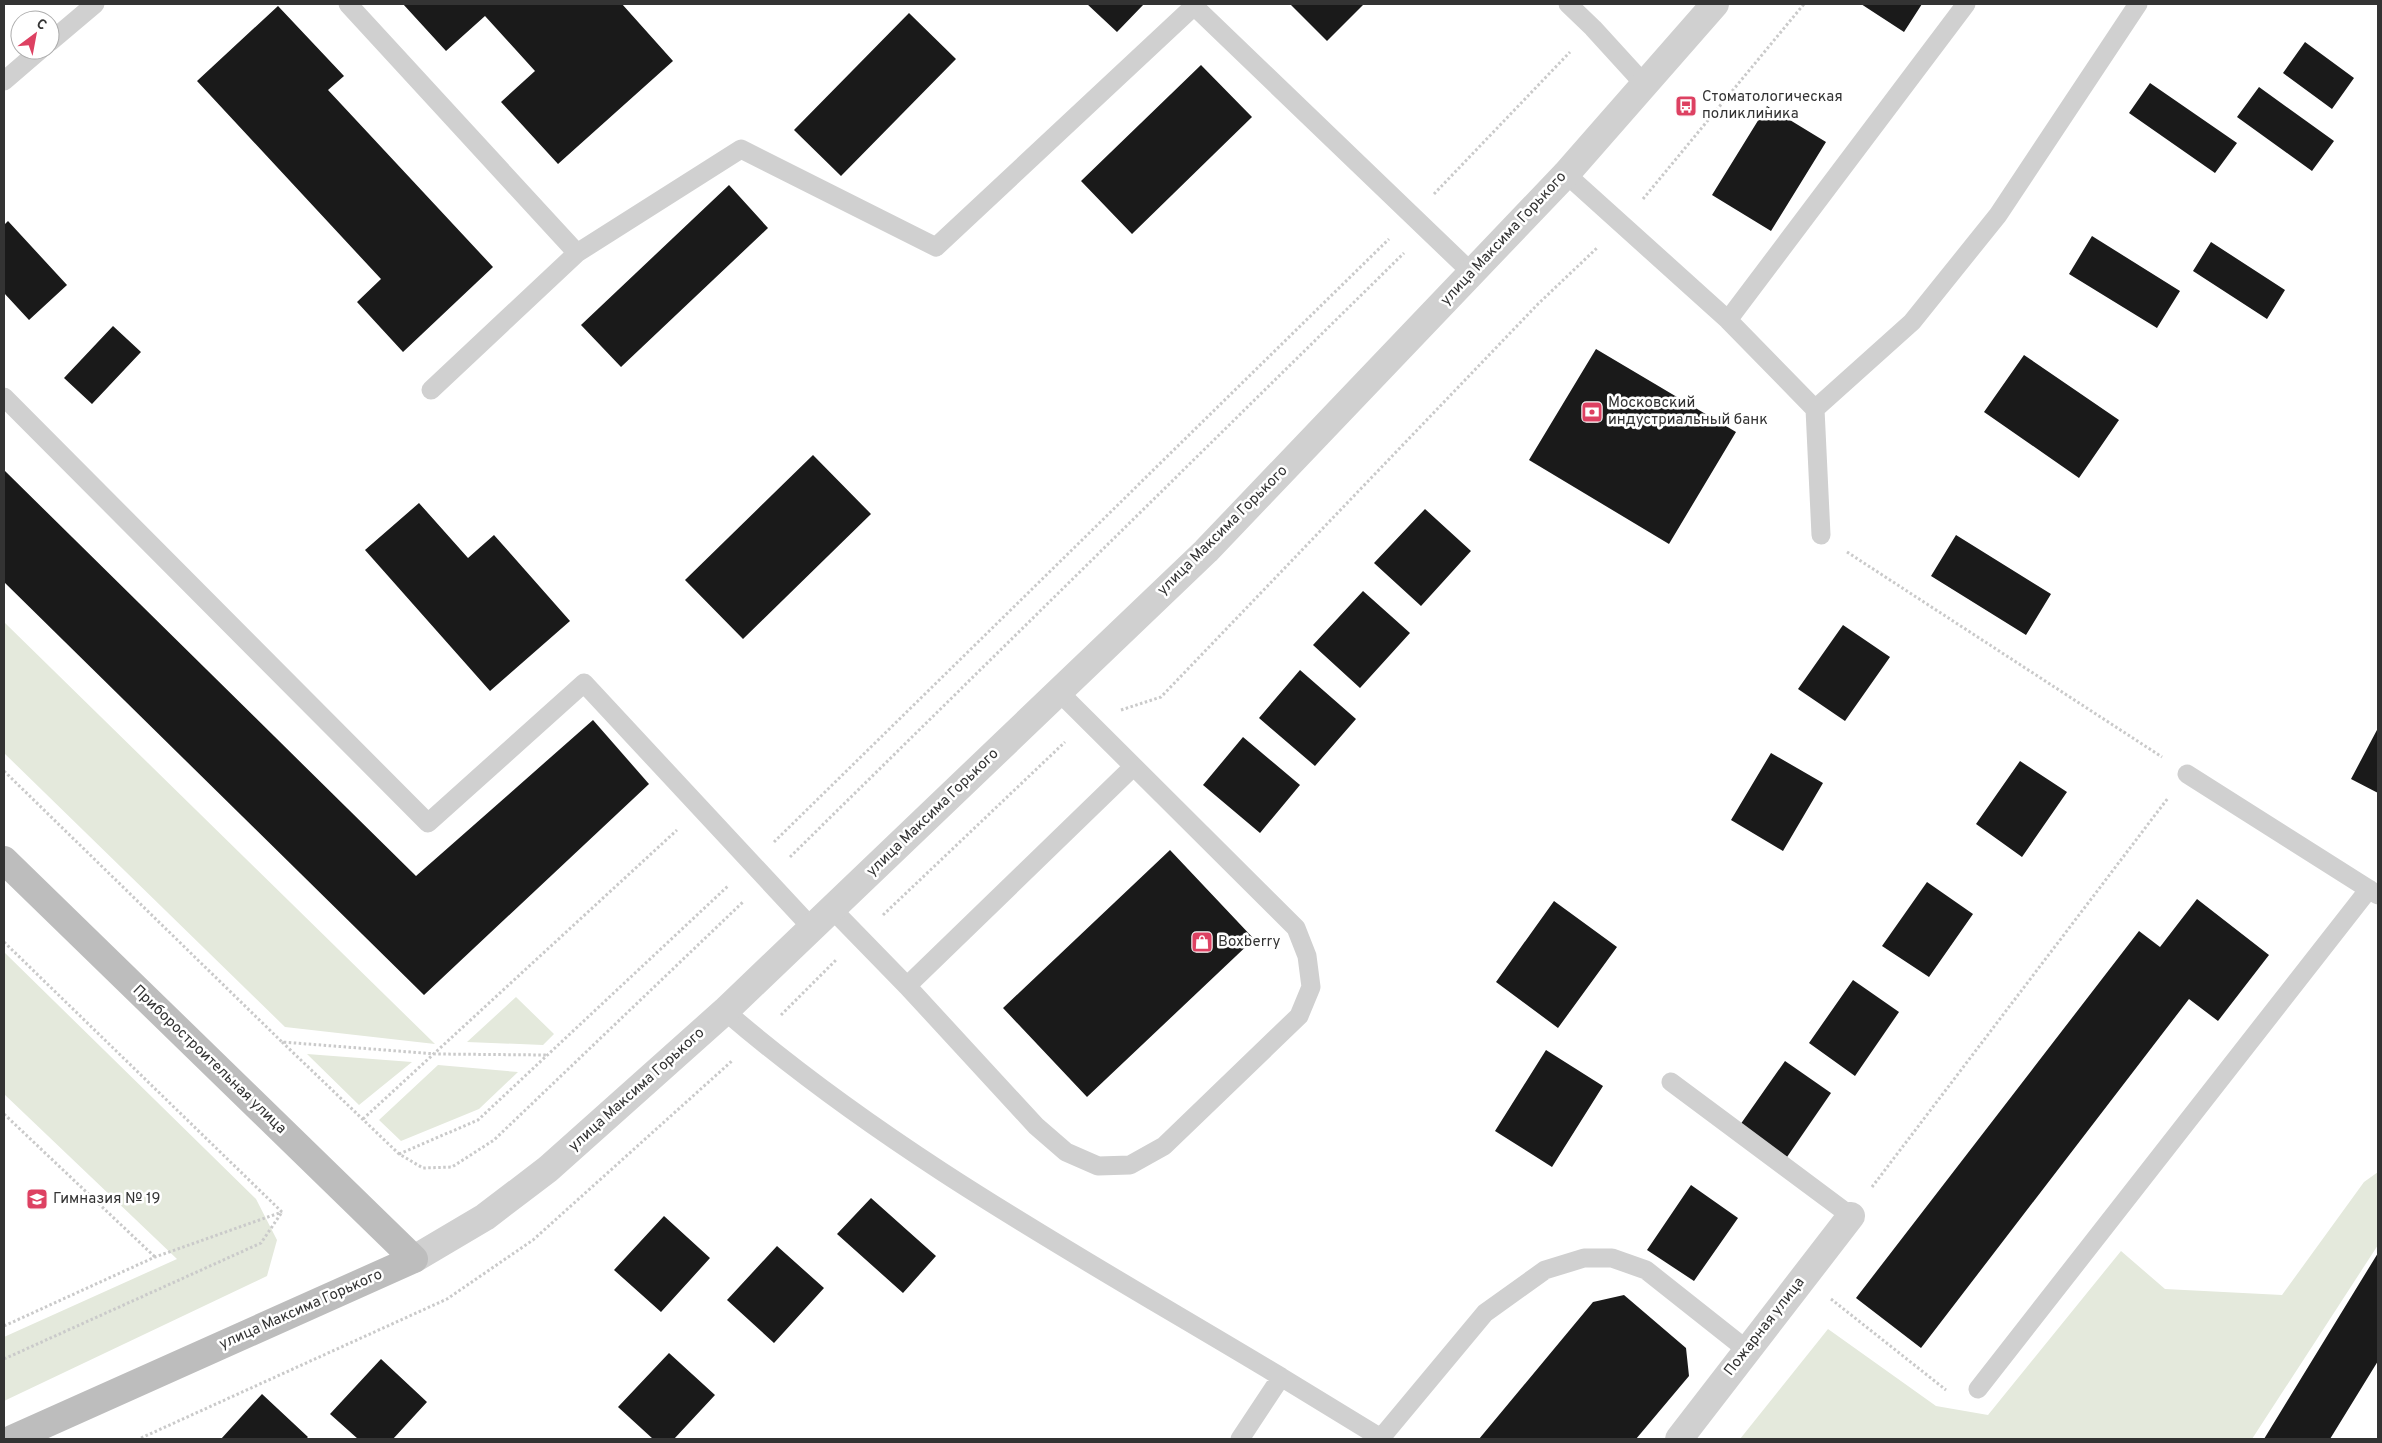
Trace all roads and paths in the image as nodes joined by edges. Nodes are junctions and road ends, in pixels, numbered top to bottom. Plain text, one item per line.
1 (95, 4) edge
2 (348, 4) edge
3 (1568, 4) edge
4 (1715, 4) edge
5 (1966, 4) edge
6 (2138, 4) edge
7 (1593, 28) junction
8 (60, 34) edge
9 (28, 60) edge
10 (4, 81) edge
11 (1645, 85) junction
12 (1566, 174) junction
13 (1412, 216) junction
14 (577, 253) junction
15 (1472, 273) junction
16 (1728, 320) junction
17 (431, 390) dead end
18 (4, 397) edge
19 (1815, 409) junction
20 (1821, 535) joint
21 (1059, 692) junction
22 (1133, 767) junction
23 (4, 771) edge
24 (2187, 774) junction
25 (700, 809) junction
26 (4, 860) edge
27 (751, 865) junction
28 (766, 880) junction
29 (2373, 892) edge
30 (832, 909) junction
31 (812, 928) junction
32 (4, 942) edge
33 (907, 986) junction
34 (725, 1011) junction
35 (282, 1042) junction
36 (436, 1054) junction
37 (548, 1055) junction
38 (1671, 1082) dead end
39 (4, 1114) edge
40 (363, 1120) junction
41 (399, 1154) junction
42 (282, 1212) junction
43 (1851, 1216) junction
44 (155, 1258) junction
45 (414, 1259) junction
46 (1803, 1277) junction
47 (4, 1326) edge
48 (1747, 1350) junction
49 (4, 1359) edge
50 (1281, 1377) junction
51 (1978, 1389) joint
52 (12, 1439) edge
53 (1240, 1439) edge
54 (1381, 1439) edge
55 (1680, 1439) edge

1 - 8 lane
2 - 14 lane
3 - 7 lane
4 - 11 street, улица Максима Горького
5 - 16 lane
6 - 19 lane
7 - 11 lane
7 - 13 path
9 - 10 lane
11 - 12 street, улица Максима Горького
12 - 15 street, улица Максима Горького
12 - 16 lane
13 - 14 lane
13 - 15 lane
13 - 27 path
13 - 28 path
14 - 17 lane
15 - 21 street, улица Максима Горького
16 - 19 lane
18 - 25 lane
19 - 20 lane
20 - 24 path
21 - 22 lane
21 - 30 street, улица Максима Горького
22 - 33 lane
22 - 33 lane
23 - 35 path
24 - 29 lane
24 - 43 path
25 - 27 lane
25 - 36 path
26 - 45 main road, Приборостроительная улица
27 - 28 lane
27 - 37 path
28 - 31 lane
28 - 41 path
29 - 51 lane
30 - 31 street, улица Максима Горького
30 - 33 lane
31 - 34 street, улица Максима Горького
32 - 42 path
34 - 45 street, улица Максима Горького
34 - 50 lane
35 - 36 path
35 - 40 path
36 - 37 path
36 - 40 path
37 - 41 path
38 - 43 lane
39 - 44 path
40 - 41 path
42 - 44 path
42 - 49 path
43 - 46 street, Пожарная улица
44 - 47 path
45 - 52 main road, улица Максима Горького
46 - 48 street, Пожарная улица
46 - 51 path
48 - 54 lane
48 - 55 street, Пожарная улица
50 - 53 lane
50 - 54 lane

